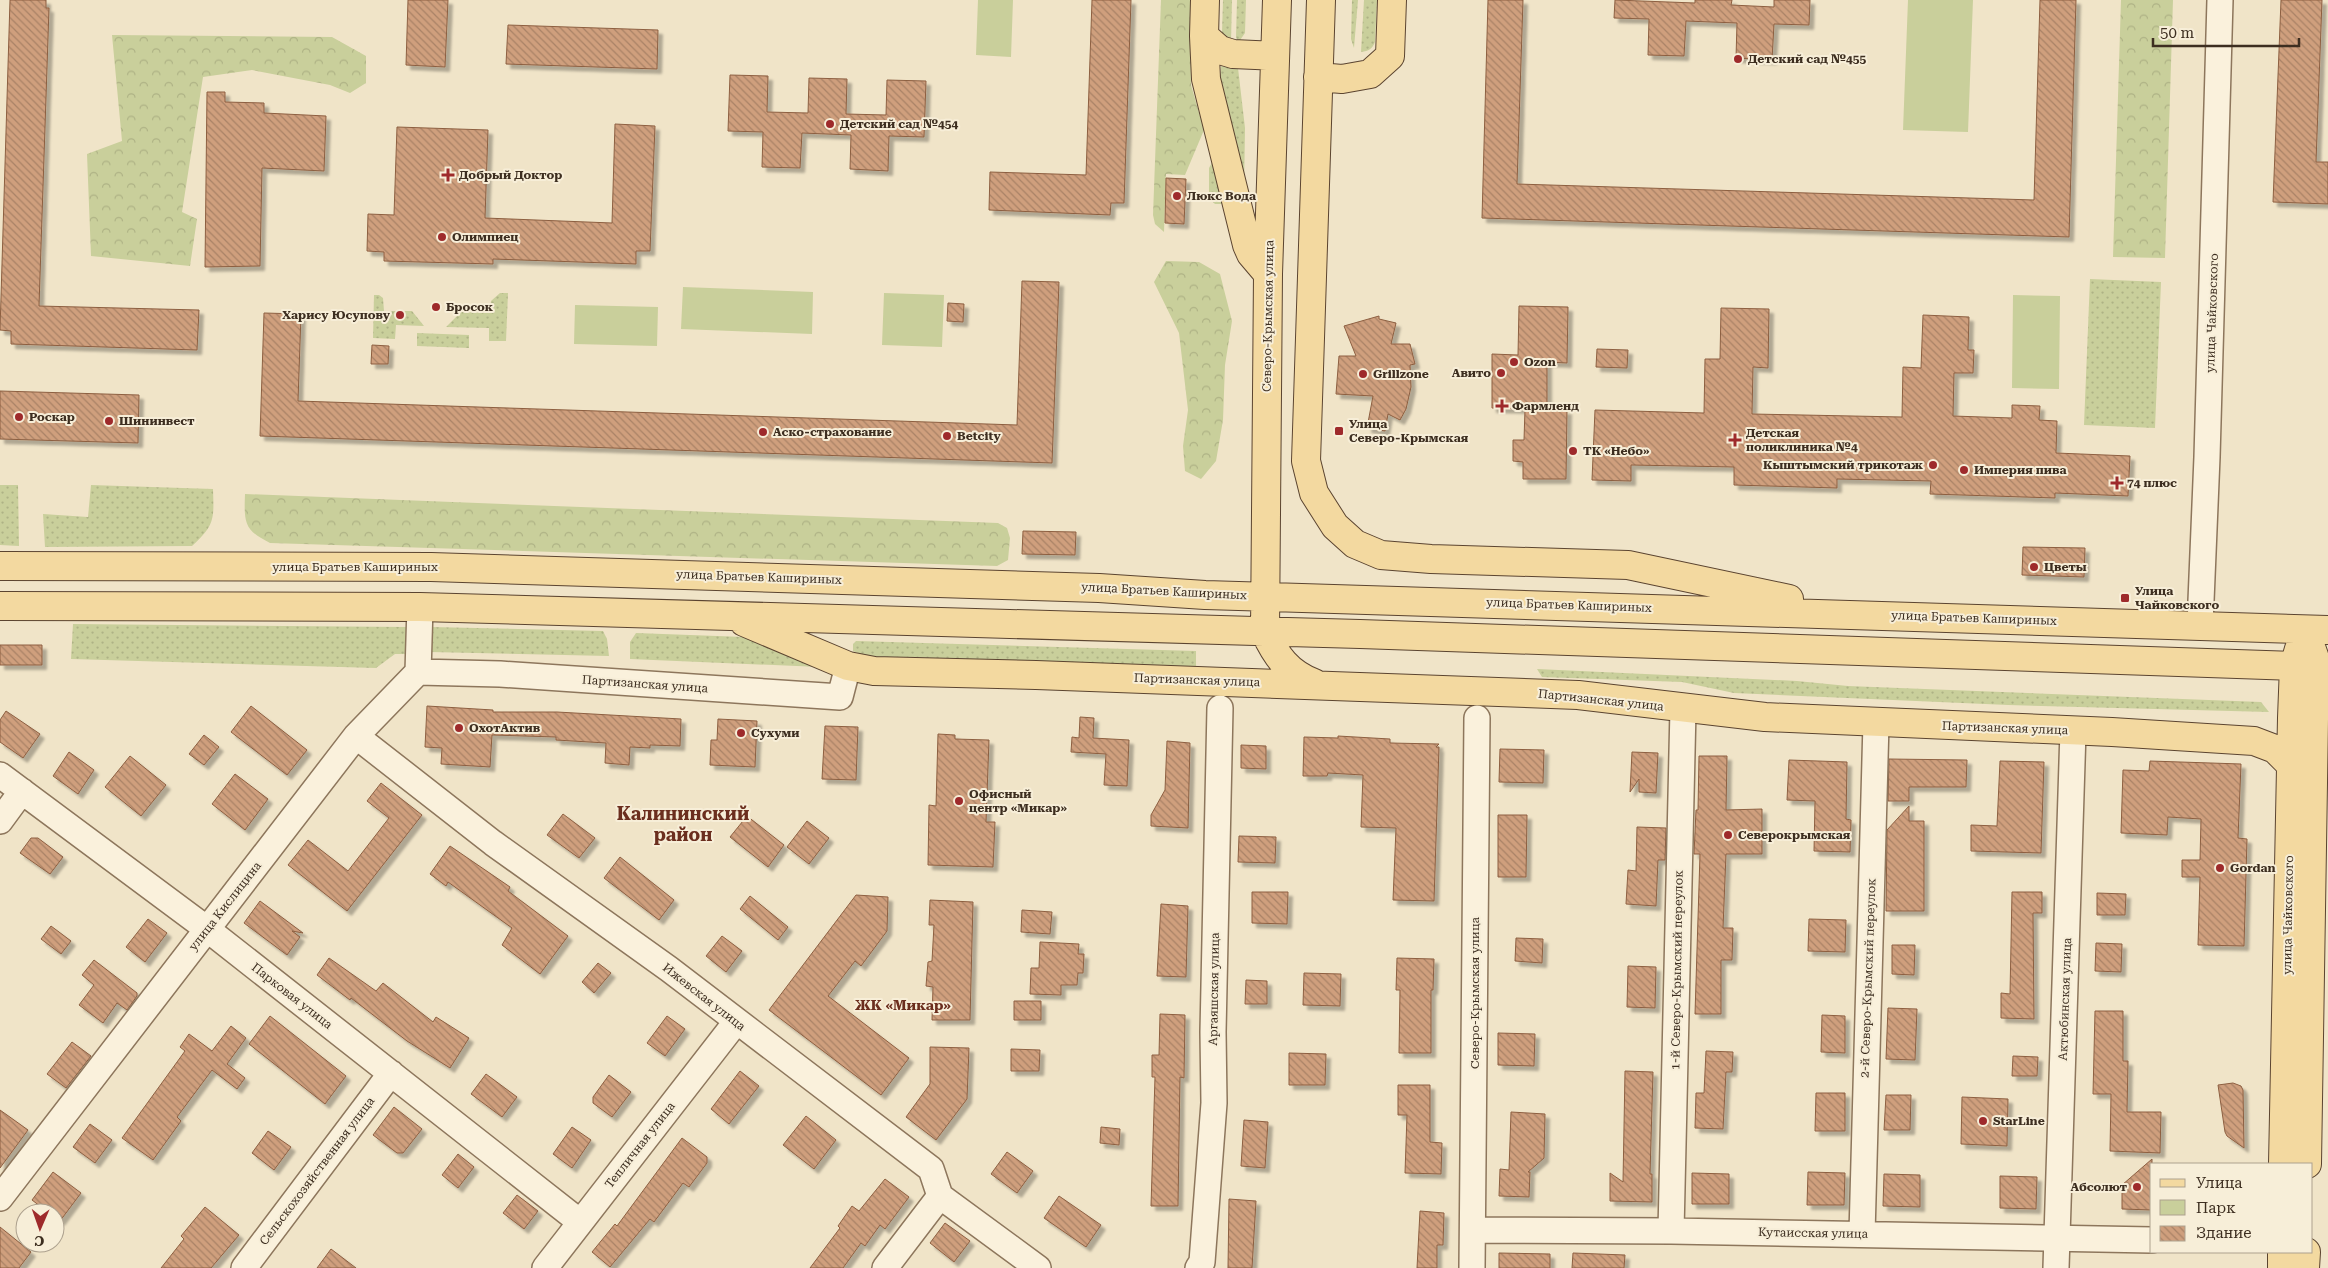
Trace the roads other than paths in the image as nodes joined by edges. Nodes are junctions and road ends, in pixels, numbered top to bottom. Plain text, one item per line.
1 (1205, 0) edge
2 (1277, 0) edge
3 (1321, 0) edge
4 (1392, 0) edge
5 (2220, 0) edge
6 (1204, 36) junction
7 (1275, 56) junction
8 (1318, 77) junction
9 (1268, 274) junction
10 (0, 566) edge
11 (1264, 595) junction
12 (0, 606) edge
13 (420, 607) junction
14 (1858, 614) junction
15 (727, 615) junction
16 (2200, 625) junction
17 (2316, 630) edge
18 (1264, 632) junction
19 (2313, 667) edge
20 (861, 668) junction
21 (418, 672) junction
22 (1319, 684) junction
23 (1220, 708) dead end
24 (1683, 709) junction
25 (1477, 718) dead end
26 (1876, 723) junction
27 (2072, 730) junction
28 (356, 736) junction
29 (2290, 764) junction
30 (0, 775) edge
31 (22, 791) junction
32 (0, 822) edge
33 (207, 929) junction
34 (736, 1022) junction
35 (391, 1073) junction
36 (2283, 1163) edge
37 (2307, 1163) edge
38 (940, 1196) junction
39 (0, 1198) edge
40 (580, 1222) junction
41 (1474, 1230) junction
42 (1670, 1231) junction
43 (1862, 1234) junction
44 (2057, 1237) junction
45 (2150, 1240) edge
46 (2282, 1253) edge
47 (2306, 1253) edge
48 (244, 1268) edge
49 (545, 1268) edge
50 (885, 1268) edge
51 (1038, 1268) edge
52 (1198, 1268) edge
53 (1472, 1268) edge
54 (2056, 1268) edge
55 (2282, 1268) edge
56 (2305, 1268) edge

1 - 6 main road
2 - 7 main road, Северо-Крымская улица
3 - 8 main road
4 - 8 main road
5 - 16 street, улица Чайковского
6 - 7 main road
6 - 9 main road
7 - 9 main road, Северо-Крымская улица
8 - 14 main road
9 - 11 main road, Северо-Крымская улица
10 - 11 main road, улица Братьев Кашириных
11 - 14 main road, улица Братьев Кашириных
11 - 18 main road, Северо-Крымская улица
12 - 13 main road
13 - 15 main road
13 - 21 street
14 - 16 main road, улица Братьев Кашириных
15 - 18 main road
15 - 20 main road
16 - 17 main road, улица Братьев Кашириных
17 - 19 main road
18 - 19 main road
18 - 22 main road
19 - 29 main road, улица Чайковского
19 - 37 main road, улица Чайковского
20 - 21 street, Партизанская улица
20 - 22 main road, Партизанская улица
21 - 28 street, улица Кислицина
22 - 24 main road, Партизанская улица
23 - 52 street, Аргаяшская улица
24 - 26 main road, Партизанская улица
24 - 42 street, 1-й Северо-Крымский переулок
25 - 41 street, Северо-Крымская улица
26 - 27 main road, Партизанская улица
26 - 43 street, 2-й Северо-Крымский переулок
27 - 29 main road, Партизанская улица
27 - 44 street, Актюбинская улица
28 - 33 street, улица Кислицина
28 - 34 street, Ижевская улица
29 - 36 main road, улица Чайковского
30 - 31 street, Парковая улица
31 - 32 street
31 - 33 street, Парковая улица
33 - 35 street, Парковая улица
33 - 39 street, улица Кислицина
34 - 38 street, Ижевская улица
34 - 40 street, Тепличная улица
35 - 40 street, Парковая улица
35 - 48 street, Сельскохозяйственная улица
38 - 50 street
38 - 51 street
40 - 49 street, Тепличная улица
41 - 42 street, Кутаисская улица
41 - 53 street, Северо-Крымская улица
42 - 43 street, Кутаисская улица
43 - 44 street, Кутаисская улица
44 - 45 street, Кутаисская улица
44 - 54 street, Актюбинская улица
46 - 55 main road
47 - 56 main road

